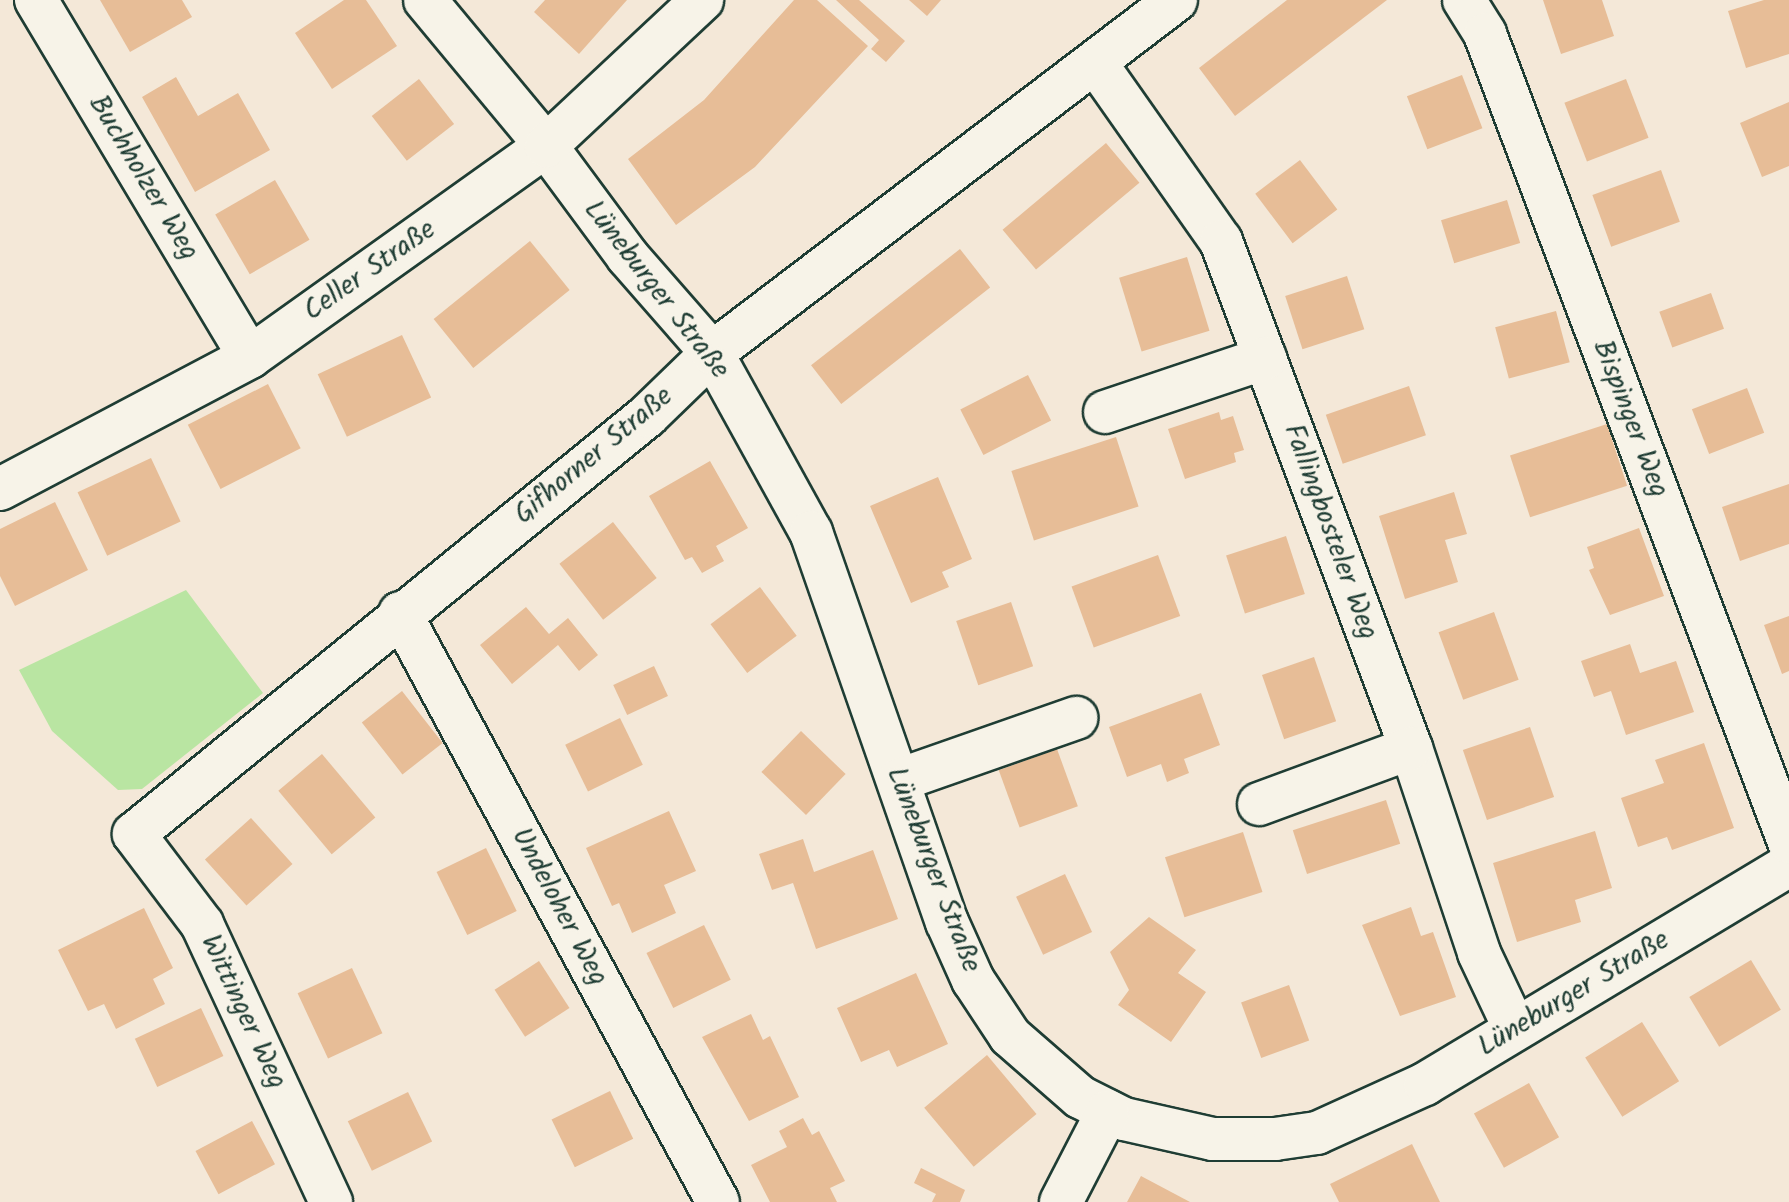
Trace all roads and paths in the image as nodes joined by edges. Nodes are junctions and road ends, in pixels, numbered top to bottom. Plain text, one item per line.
1 (36, 0) edge
2 (425, 0) edge
3 (702, 0) edge
4 (1176, 0) edge
5 (1464, 0) edge
6 (1095, 62) junction
7 (546, 146) junction
8 (712, 353) junction
9 (250, 357) junction
10 (1265, 358) junction
11 (1105, 412) dead end
12 (0, 489) edge
13 (400, 613) junction
14 (1076, 718) dead end
15 (1411, 748) junction
16 (899, 780) junction
17 (1259, 804) dead end
18 (134, 834) joint
19 (1789, 842) edge
20 (1789, 865) edge
21 (1515, 1029) junction
22 (1108, 1111) junction
23 (331, 1202) edge
24 (718, 1202) edge
25 (1061, 1202) edge

1 - 9 street, Buchholzer Weg
2 - 7 street, Lüneburger Straße
3 - 7 street, Celler Straße
4 - 6 street, Gifhorner Straße
5 - 19 street, Bispinger Weg
6 - 8 street, Gifhorner Straße
6 - 10 street, Fallingbosteler Weg
7 - 8 street, Lüneburger Straße
7 - 9 street, Celler Straße
8 - 13 street, Gifhorner Straße
8 - 16 street, Lüneburger Straße
9 - 12 street, Celler Straße
10 - 11 street
10 - 15 street, Fallingbosteler Weg
13 - 18 street, Gifhorner Straße
13 - 24 street, Undeloher Weg
14 - 16 street
15 - 17 street
15 - 21 street, Fallingbosteler Weg
16 - 22 street, Lüneburger Straße
18 - 23 street, Wittinger Weg
20 - 21 street, Lüneburger Straße
21 - 22 street, Lüneburger Straße
22 - 25 street

